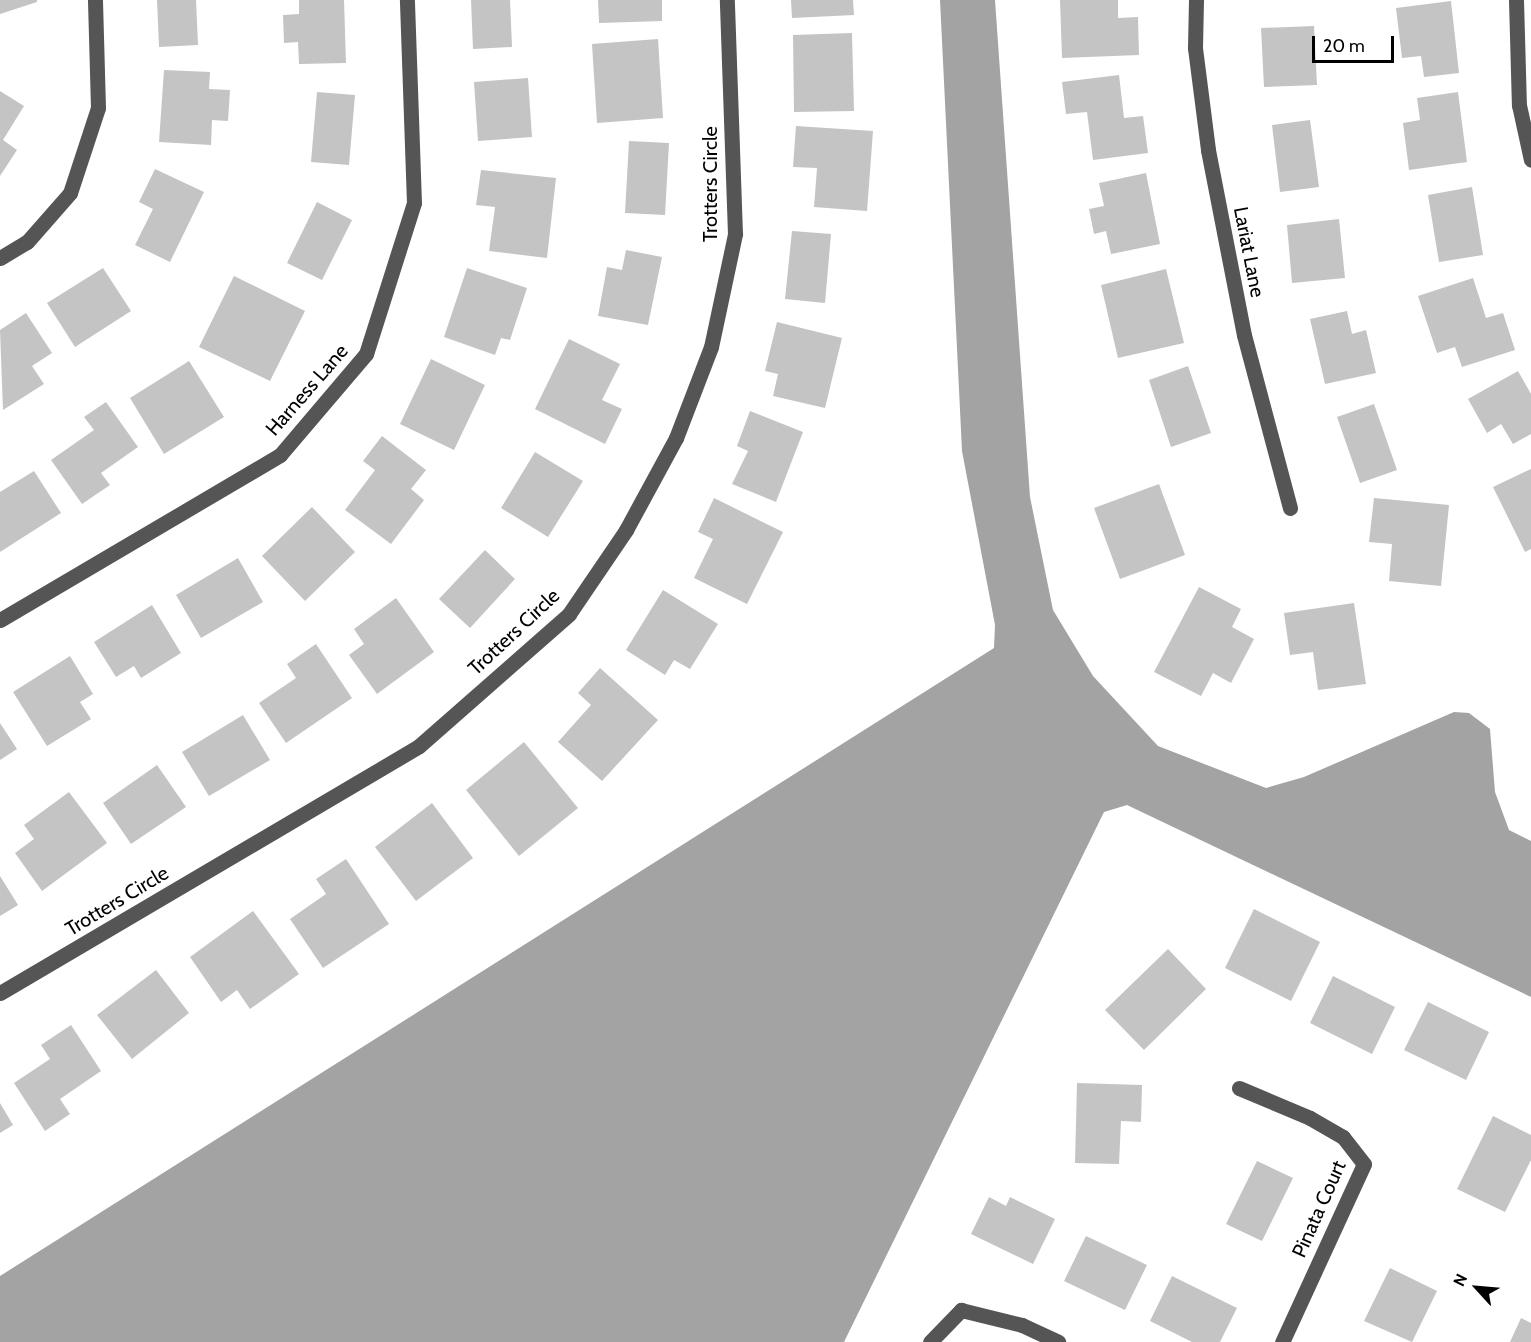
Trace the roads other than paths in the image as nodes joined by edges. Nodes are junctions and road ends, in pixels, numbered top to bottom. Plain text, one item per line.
1 (95, 0) edge
2 (407, 0) edge
3 (727, 0) edge
4 (1196, 0) edge
5 (1516, 0) edge
6 (1531, 160) edge
7 (0, 258) edge
8 (1290, 508) dead end
9 (0, 620) edge
10 (0, 993) edge
11 (1239, 1088) dead end
12 (930, 1342) edge
13 (1058, 1342) edge
14 (1282, 1342) edge

1 - 7 street
2 - 9 street, Harness Lane
3 - 10 street, Trotters Circle
4 - 8 street, Lariat Lane
5 - 6 street
11 - 14 street, Pinata Court
12 - 13 street

